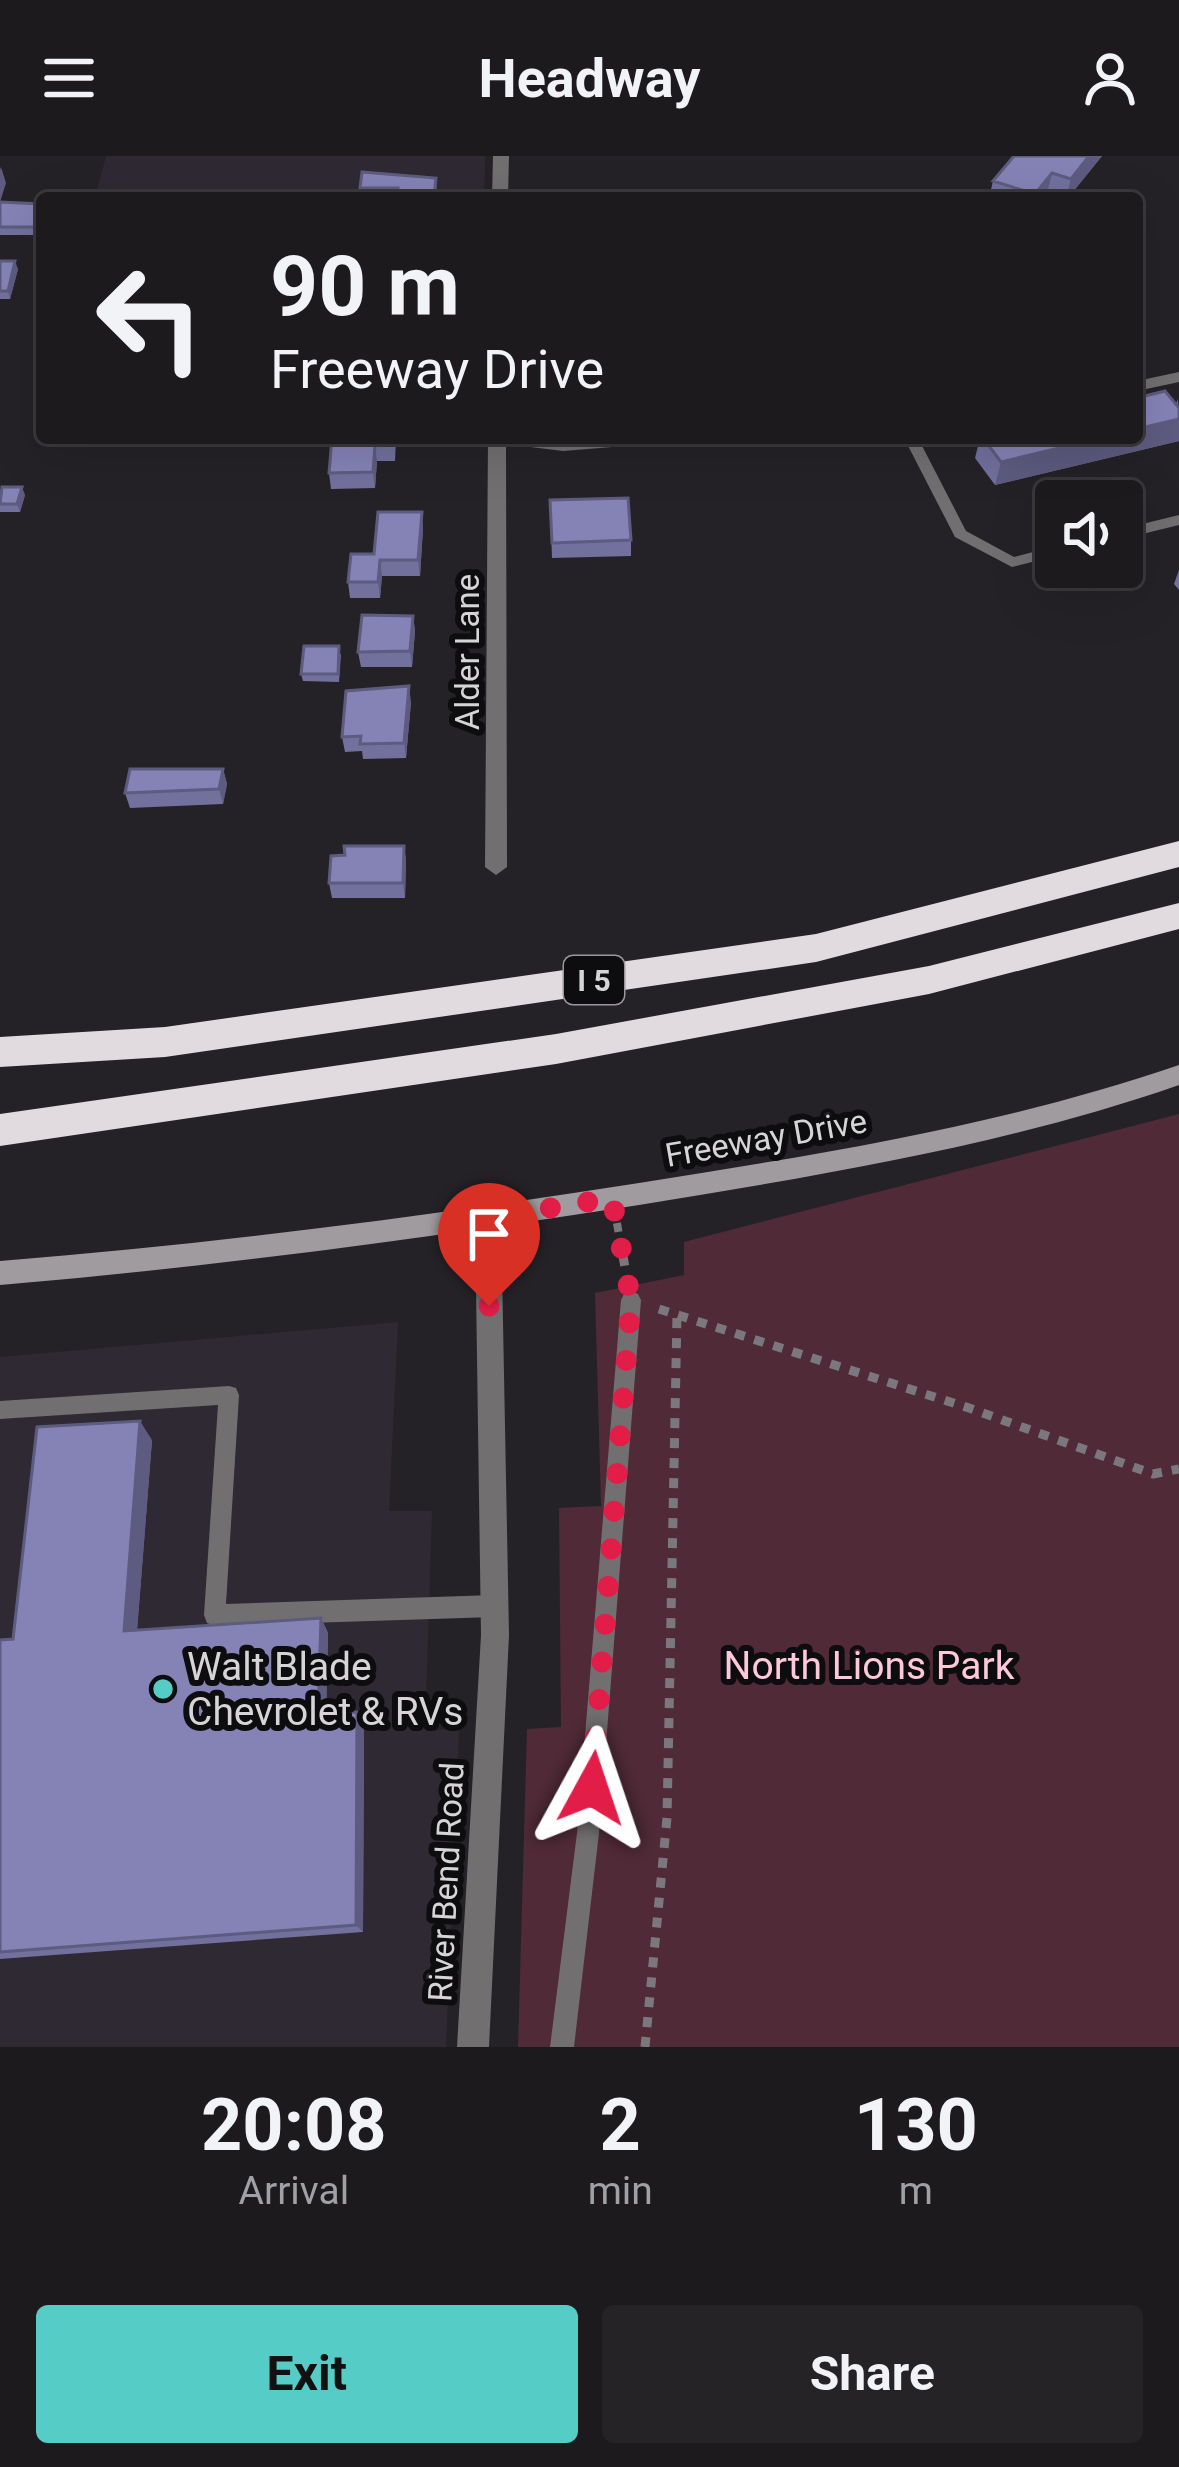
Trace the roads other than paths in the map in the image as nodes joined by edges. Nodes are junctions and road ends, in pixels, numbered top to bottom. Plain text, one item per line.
1 (501, 156) edge
2 (500, 192) edge
3 (1179, 377) edge
4 (1143, 385) edge
5 (501, 444) edge
6 (914, 444) edge
7 (1179, 520) edge
8 (1143, 529) edge
9 (1035, 556) edge
10 (1179, 854) edge
11 (496, 867) dead end
12 (1179, 916) edge
13 (0, 1052) edge
14 (1179, 1075) edge
15 (302, 1088) junction
16 (0, 1108) edge
17 (0, 1130) edge
18 (488, 1218) junction
19 (1, 1276) edge
20 (631, 1300) road end
21 (0, 1410) edge
22 (494, 1606) junction
23 (473, 2047) edge
24 (562, 2047) edge

1 - 2 street
3 - 4 street
5 - 11 street, Alder Lane
6 - 9 lane
7 - 8 lane
10 - 13 highway, I 5
12 - 15 highway, I 5
14 - 18 street, Freeway Drive
15 - 16 highway, I 5
15 - 17 highway
18 - 19 street, Freeway Drive
18 - 22 street, River Bend Road
20 - 24 lane
21 - 22 lane
22 - 23 street, River Bend Road

